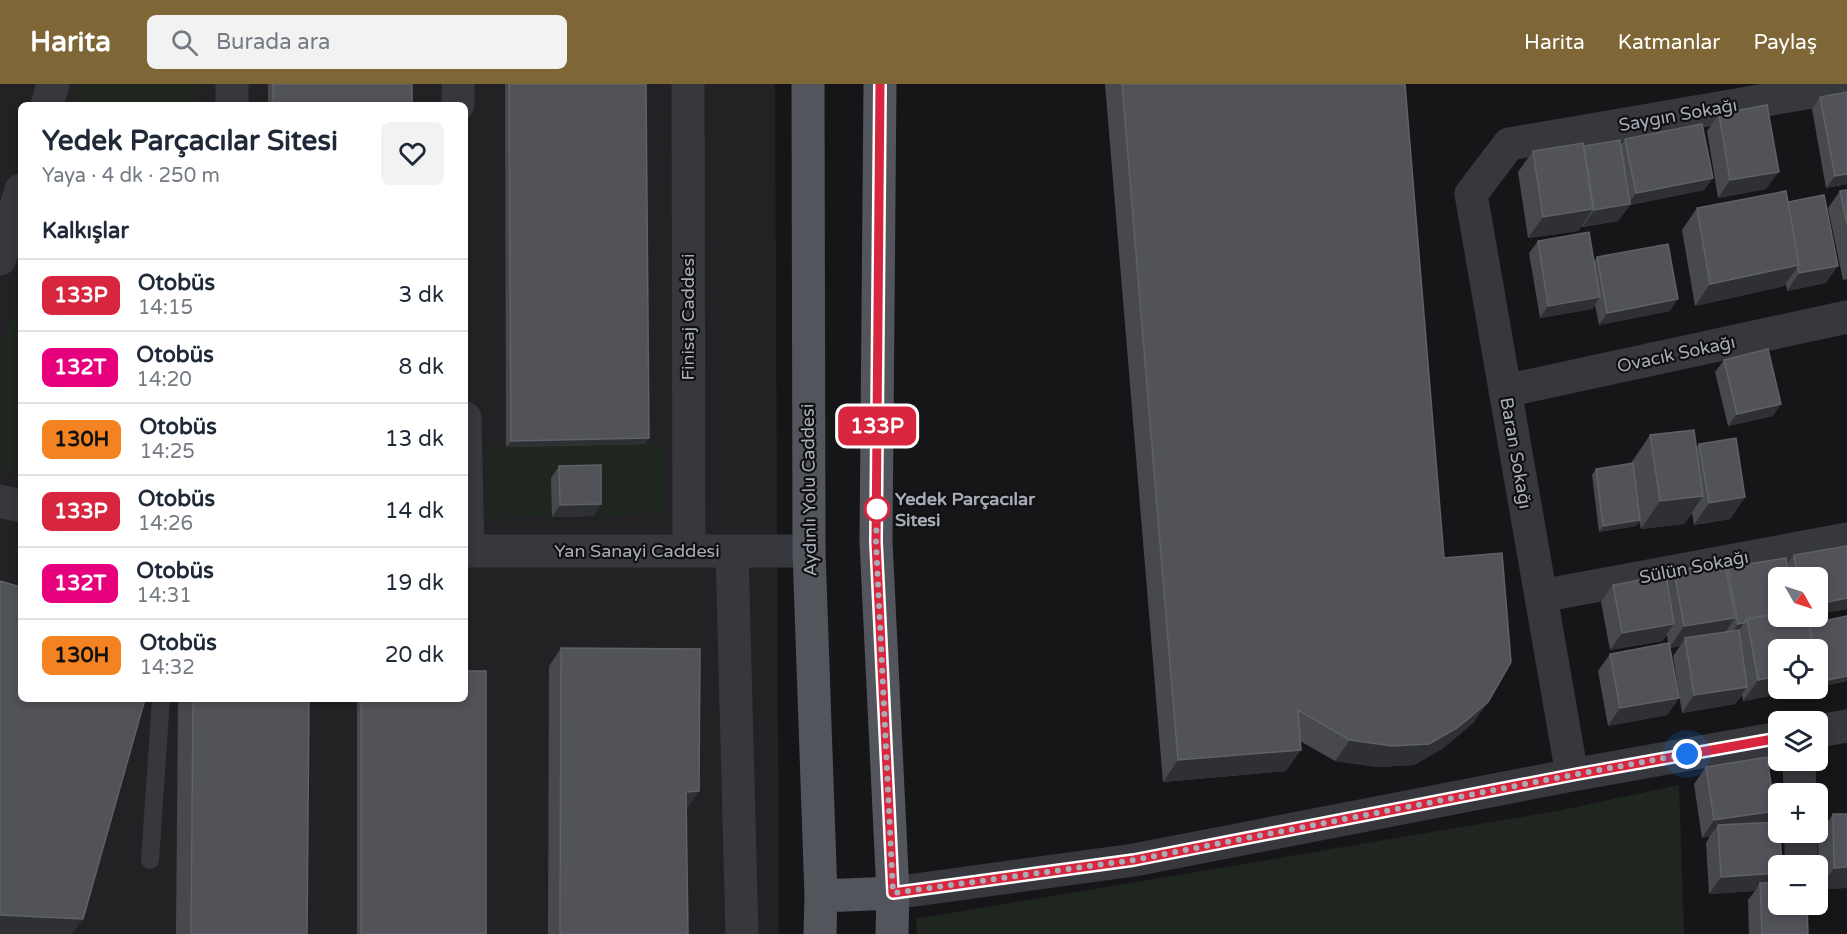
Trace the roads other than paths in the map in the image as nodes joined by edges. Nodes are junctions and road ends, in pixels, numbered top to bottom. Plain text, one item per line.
1 (54, 84) edge
2 (232, 84) edge
3 (458, 84) edge
4 (688, 84) edge
5 (808, 84) edge
6 (880, 84) edge
7 (1847, 86) edge
8 (48, 102) edge
9 (232, 102) edge
10 (458, 102) edge
11 (1509, 144) joint
12 (18, 200) edge
13 (0, 259) edge
14 (1847, 316) edge
15 (1505, 391) junction
16 (0, 501) edge
17 (18, 505) edge
18 (1847, 539) edge
19 (468, 551) edge
20 (689, 551) junction
21 (732, 551) junction
22 (809, 551) junction
23 (1541, 596) junction
24 (161, 702) edge
25 (1847, 726) edge
26 (1828, 729) edge
27 (1768, 740) edge
28 (1572, 775) junction
29 (150, 860) dead end
30 (893, 893) junction
31 (821, 896) junction
32 (742, 934) edge
33 (820, 934) edge
34 (892, 934) edge

1 - 8 street
2 - 9 street
3 - 10 street
4 - 20 street, Finisaj Caddesi
5 - 22 main road, Aydınlı Yolu Caddesi
6 - 30 main road
7 - 11 street, Saygın Sokağı
11 - 15 street, Baran Sokağı
12 - 13 street
14 - 15 street, Ovacık Sokağı
15 - 23 street, Baran Sokağı
16 - 17 street
18 - 23 street, Sülün Sokağı
19 - 20 street, Yan Sanayi Caddesi
20 - 21 street, Yan Sanayi Caddesi
21 - 22 street, Yan Sanayi Caddesi
21 - 32 street
22 - 31 main road, Aydınlı Yolu Caddesi
23 - 28 street, Baran Sokağı
24 - 29 lane
25 - 26 street
27 - 28 street
28 - 30 street
30 - 31 main road
30 - 34 main road
31 - 33 main road, Aydınlı Yolu Caddesi

